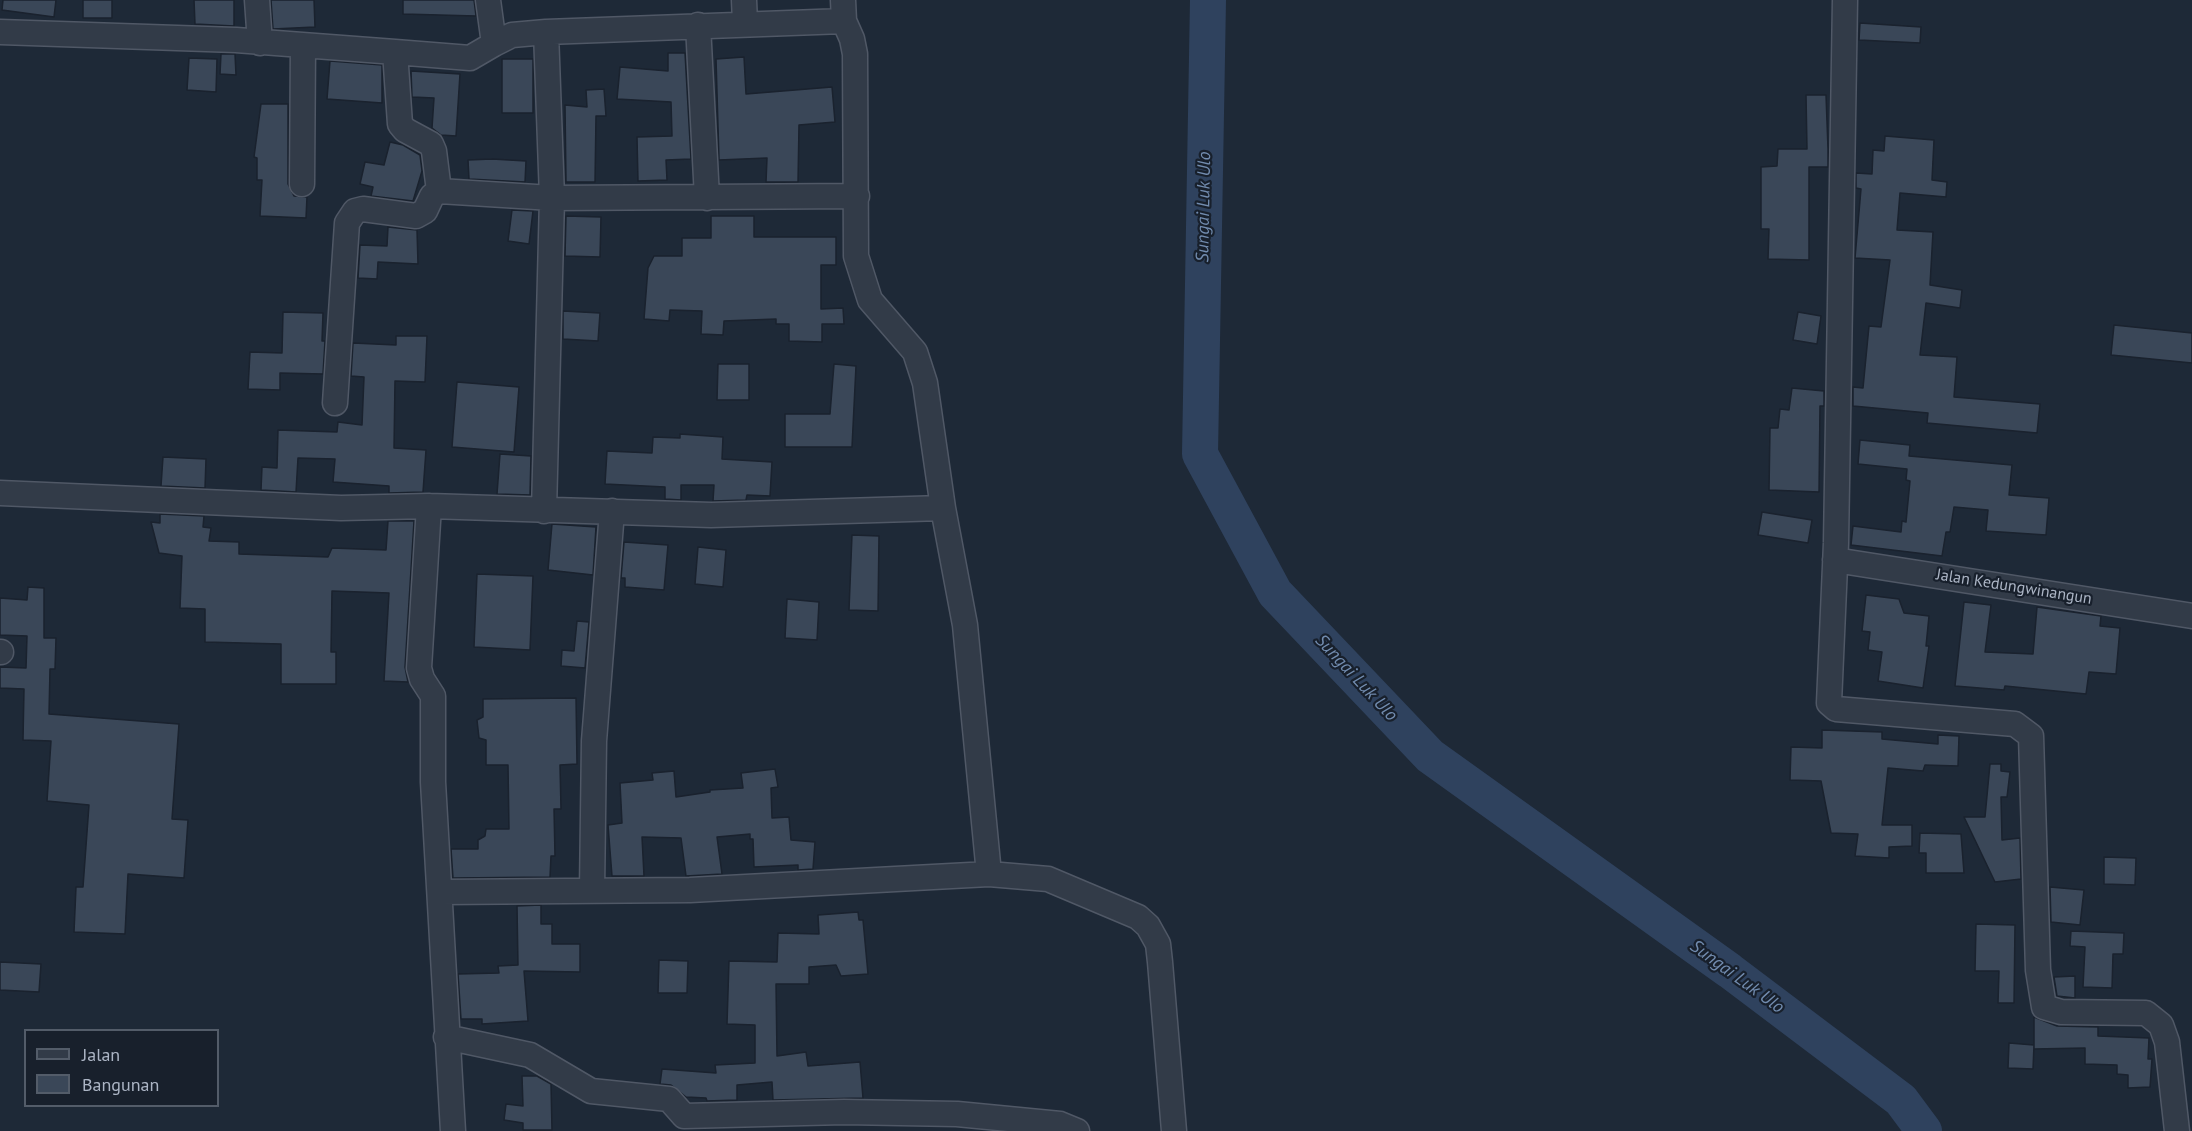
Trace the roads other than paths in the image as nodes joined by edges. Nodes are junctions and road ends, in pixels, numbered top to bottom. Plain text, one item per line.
1 (256, 0) edge
2 (488, 0) edge
3 (1845, 0) edge
4 (844, 10) edge
5 (745, 12) edge
6 (698, 25) junction
7 (0, 32) edge
8 (546, 32) junction
9 (260, 43) junction
10 (494, 44) junction
11 (303, 46) junction
12 (395, 52) junction
13 (302, 184) dead end
14 (453, 192) junction
15 (856, 196) junction
16 (552, 198) junction
17 (707, 198) junction
18 (335, 403) dead end
19 (0, 493) edge
20 (429, 506) junction
21 (944, 508) junction
22 (544, 511) junction
23 (612, 511) junction
24 (1835, 560) junction
25 (2192, 616) edge
26 (989, 874) junction
27 (592, 891) junction
28 (441, 892) junction
29 (446, 1037) junction
30 (703, 1123) edge
31 (453, 1131) edge
32 (1077, 1131) edge
33 (1174, 1131) edge
34 (2177, 1131) edge

1 - 9 street
2 - 10 street
3 - 24 street
4 - 5 street
4 - 15 street
5 - 6 street
6 - 8 street
6 - 17 street
7 - 9 street
8 - 10 street
8 - 16 street
9 - 11 street
10 - 12 street
11 - 12 street
11 - 13 street
12 - 14 street
14 - 16 street
14 - 18 street
15 - 17 street
15 - 21 street
16 - 17 street
16 - 22 street
19 - 20 street
20 - 22 street
20 - 28 street
21 - 23 street
21 - 26 street
22 - 23 street
23 - 27 street
24 - 25 street, Jalan Kedungwinangun
24 - 34 street
26 - 27 street
26 - 33 street
27 - 28 street
28 - 29 street
29 - 30 street
29 - 31 street
30 - 32 street

